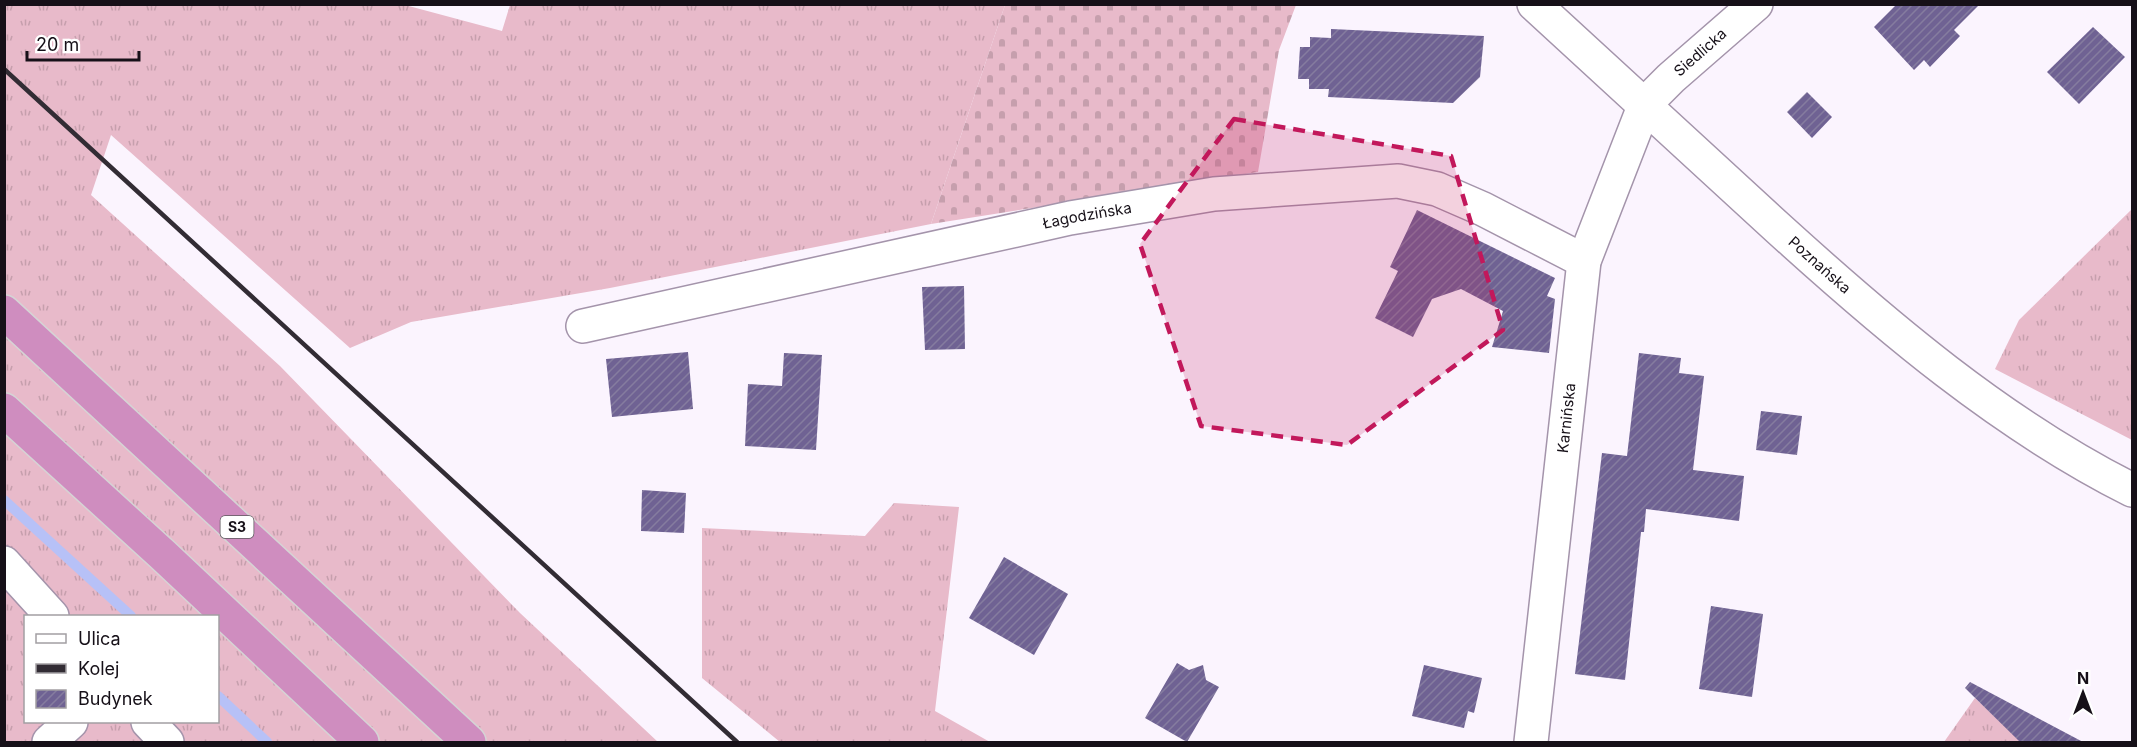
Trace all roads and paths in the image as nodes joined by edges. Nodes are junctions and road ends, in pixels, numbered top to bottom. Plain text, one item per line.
1 (1534, 4) edge
2 (1756, 4) edge
3 (1645, 104) junction
4 (1584, 261) junction
5 (4, 312) edge
6 (583, 326) dead end
7 (4, 411) edge
8 (2133, 490) edge
9 (4, 563) edge
10 (51, 615) edge
11 (70, 723) edge
12 (149, 723) edge
13 (49, 742) edge
14 (167, 742) edge
15 (363, 742) edge
16 (469, 742) edge
17 (1531, 742) edge

1 - 3 street, Poznańska
2 - 3 street, Siedlicka
3 - 4 street, Karnińska
3 - 8 street, Poznańska
4 - 6 street, Łagodzińska
4 - 17 street, Karnińska
5 - 16 highway, S3
7 - 15 highway
9 - 10 street
11 - 13 street
12 - 14 street

